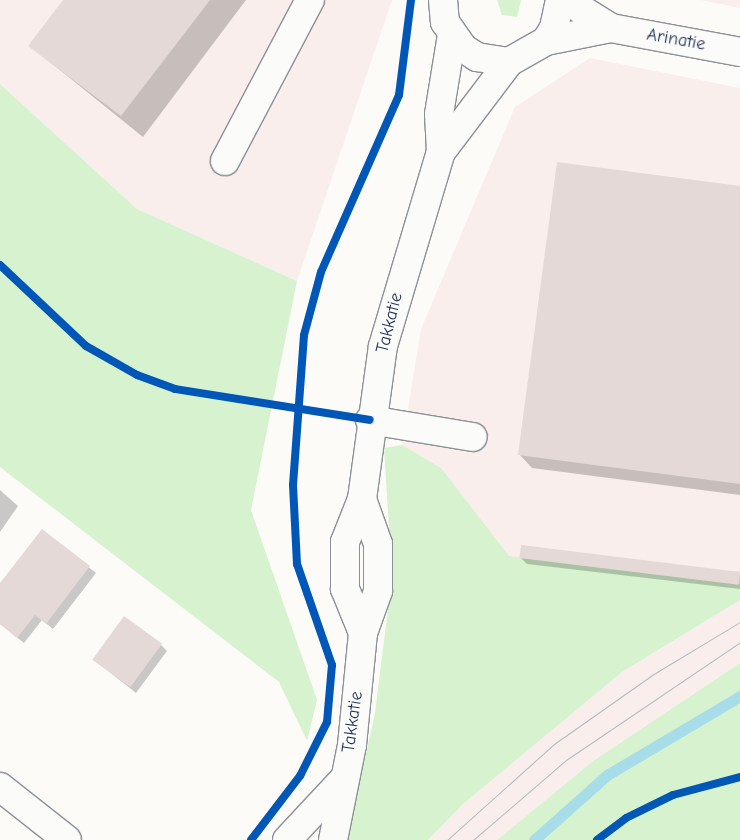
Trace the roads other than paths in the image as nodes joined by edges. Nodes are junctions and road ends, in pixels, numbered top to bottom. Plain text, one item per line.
1 (310, 0) edge
2 (443, 0) edge
3 (560, 0) edge
4 (566, 0) edge
5 (611, 28) junction
6 (452, 35) junction
7 (546, 41) junction
8 (740, 52) edge
9 (509, 62) junction
10 (441, 152) junction
11 (225, 161) dead end
12 (370, 420) junction
13 (473, 437) dead end
14 (342, 781) junction
15 (0, 787) edge
16 (67, 840) edge
17 (287, 840) edge
18 (333, 840) edge

1 - 11 street
2 - 6 street
3 - 7 street
4 - 5 street, Arinatie
5 - 7 street, Arinatie
5 - 8 street, Arinatie
6 - 9 street
6 - 10 street, Takkatie
7 - 9 street, Arinatie
9 - 10 street, Takkatie
10 - 12 street, Takkatie
12 - 13 street
12 - 14 street, Takkatie
14 - 17 street
14 - 18 street, Takkatie
15 - 16 street

